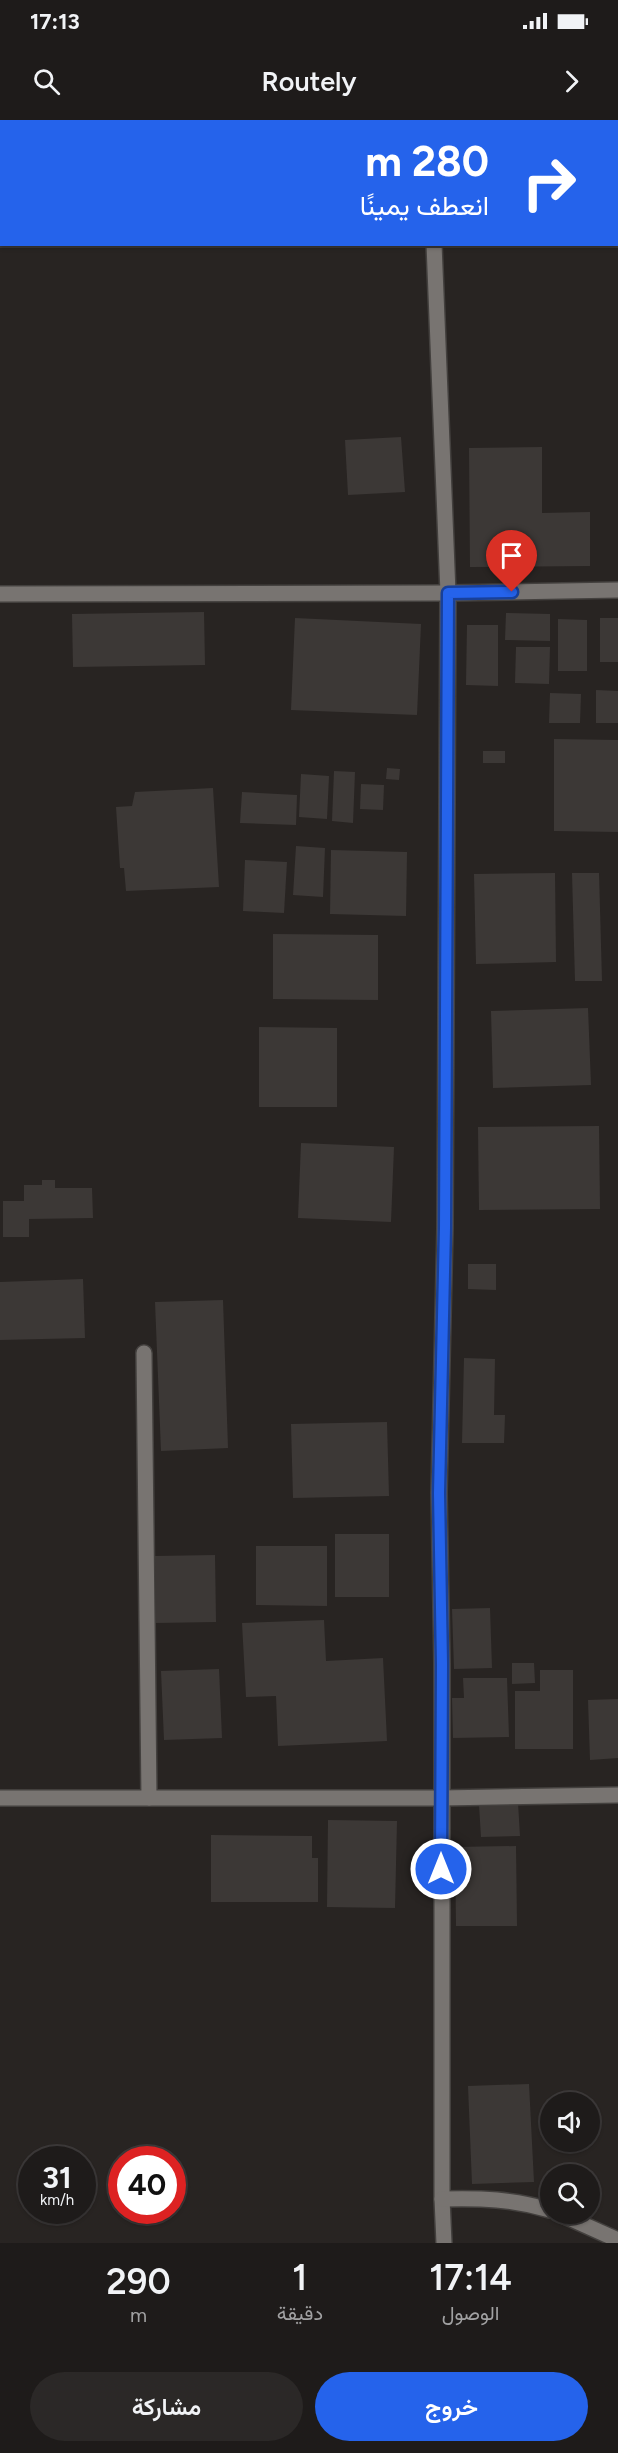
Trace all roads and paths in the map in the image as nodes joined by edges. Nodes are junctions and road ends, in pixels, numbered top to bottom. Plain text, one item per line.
1 (434, 246) edge
2 (618, 590) edge
3 (448, 593) junction
4 (0, 594) edge
5 (144, 1353) dead end
6 (618, 1795) edge
7 (0, 1798) edge
8 (149, 1798) junction
9 (441, 1798) junction
10 (442, 2199) junction
11 (540, 2207) edge
12 (581, 2224) edge
13 (618, 2241) edge
14 (444, 2243) edge

1 - 3 street
2 - 3 street
3 - 4 street
3 - 9 street
5 - 8 street
6 - 9 street
7 - 8 street
8 - 9 street
9 - 10 street
10 - 11 street
10 - 14 street
12 - 13 street

